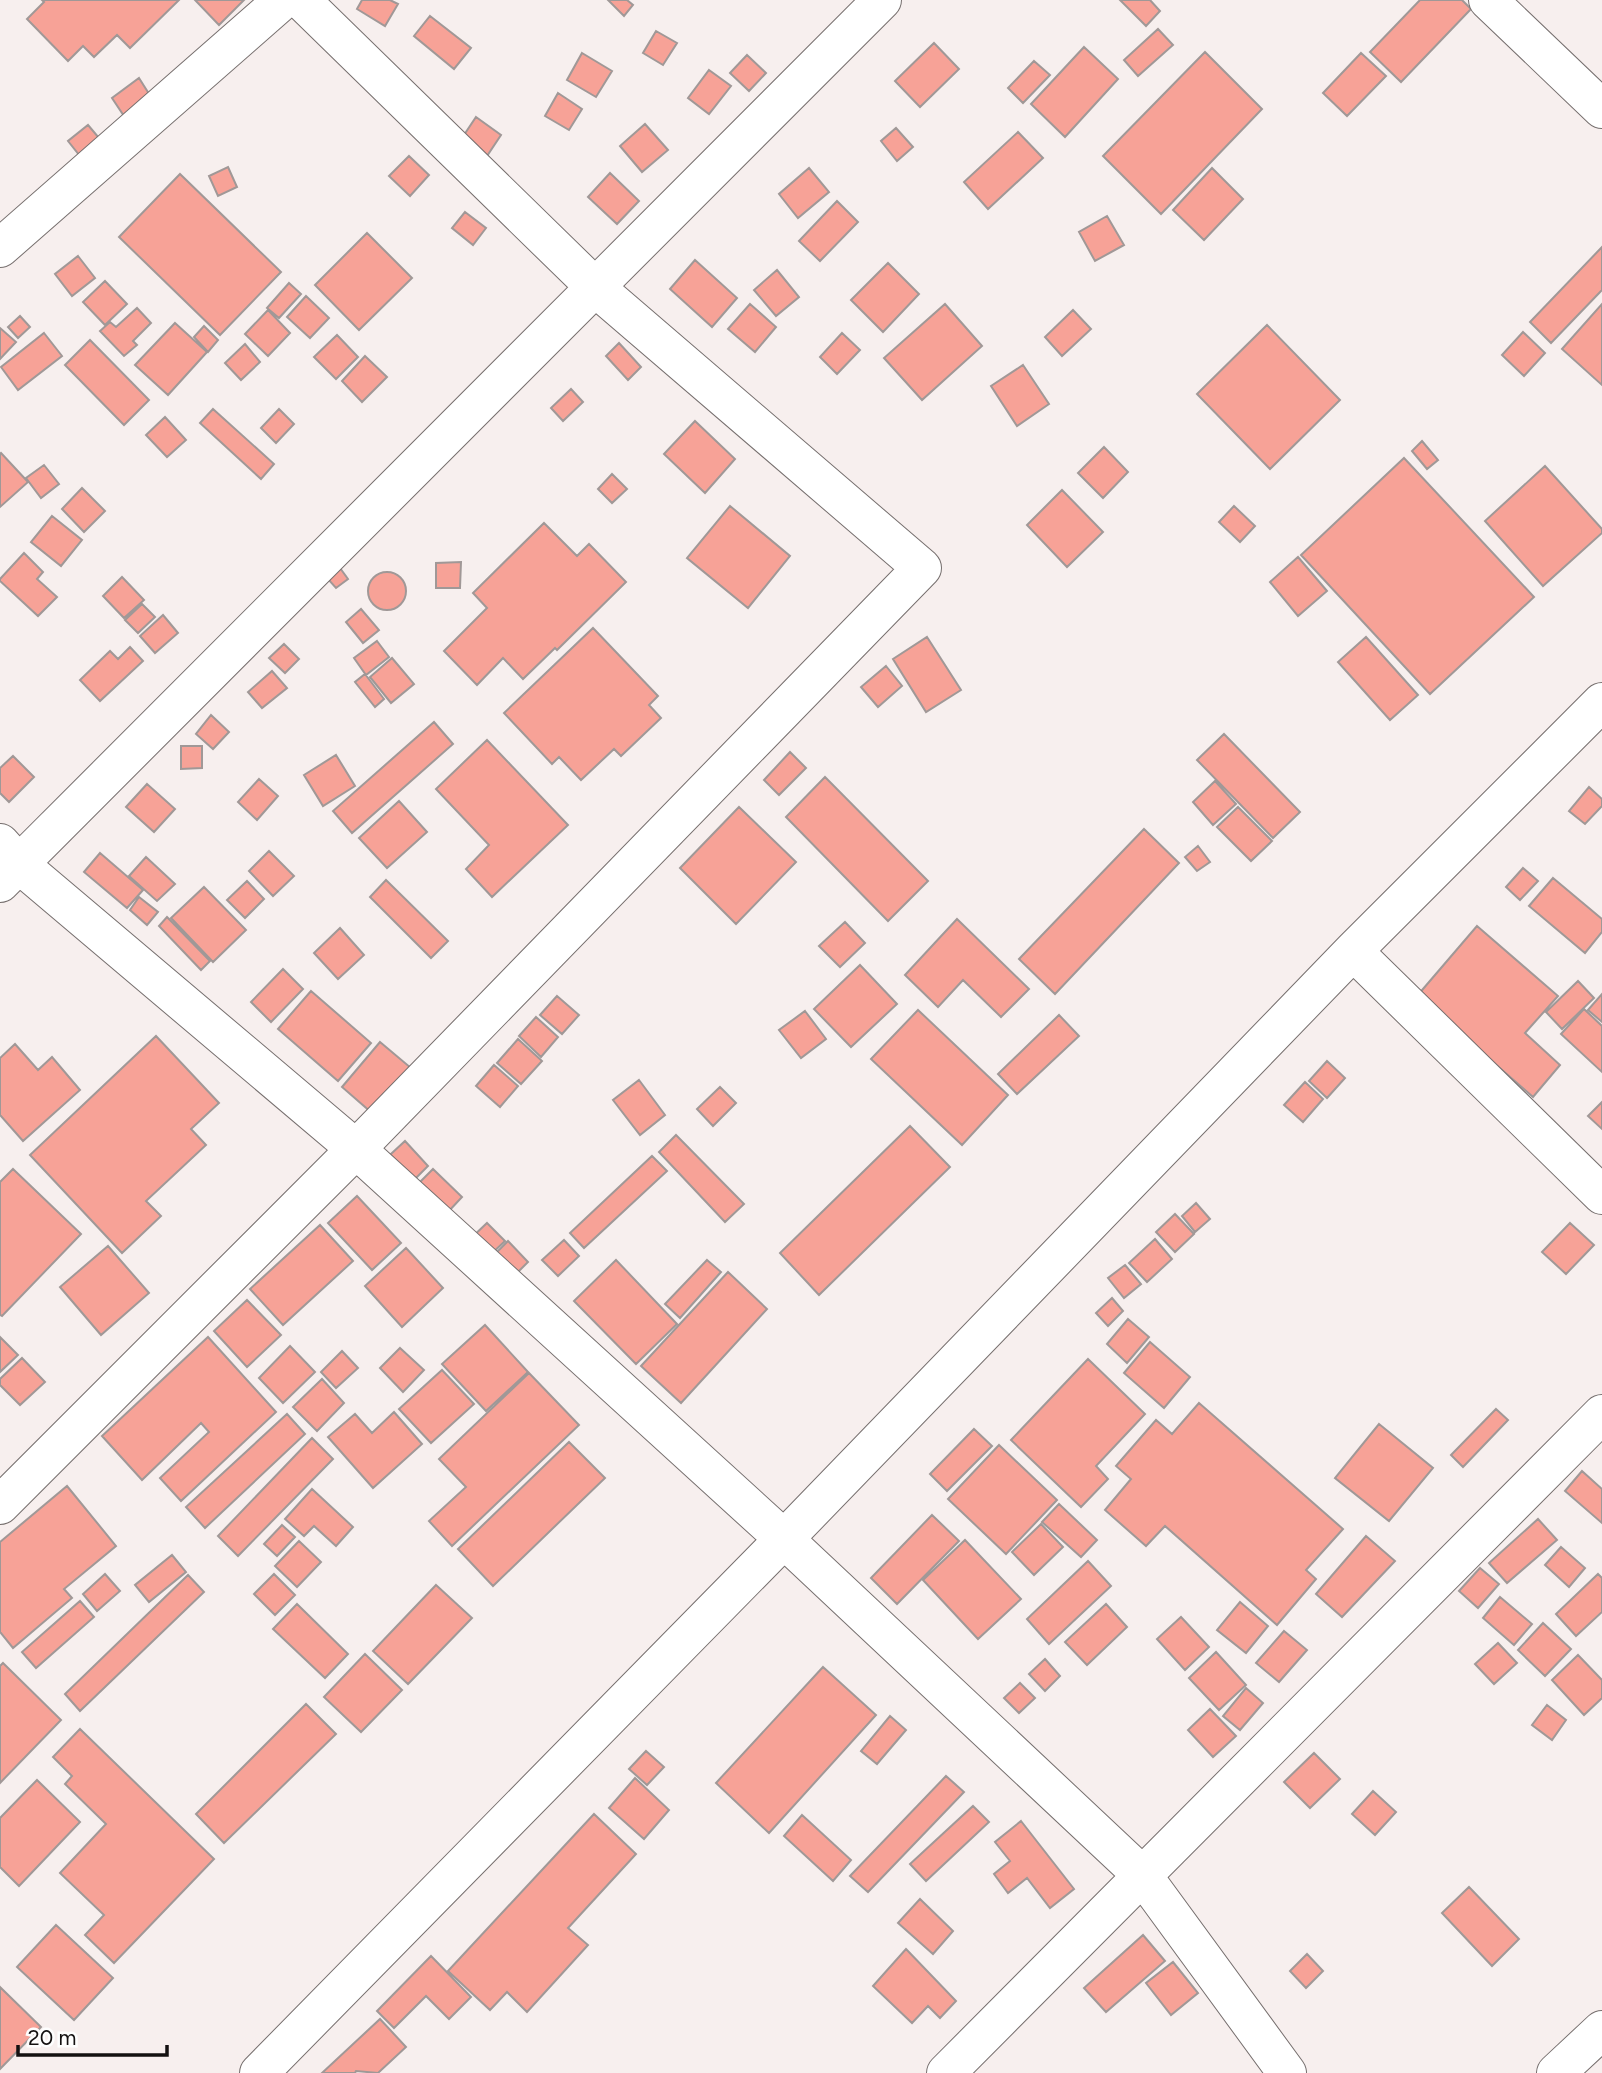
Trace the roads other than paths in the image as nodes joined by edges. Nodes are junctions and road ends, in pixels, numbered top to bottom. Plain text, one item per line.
1 (283, 0) edge
2 (301, 0) edge
3 (882, 0) edge
4 (1488, 0) edge
5 (1602, 109) edge
6 (0, 248) edge
7 (596, 288) junction
8 (1602, 702) edge
9 (6, 863) edge
10 (1353, 951) junction
11 (356, 1149) junction
12 (1602, 1195) edge
13 (1602, 1414) edge
14 (0, 1505) edge
15 (784, 1539) junction
16 (1143, 1876) junction
17 (1602, 2029) edge
18 (259, 2073) edge
19 (946, 2073) edge
20 (1287, 2073) edge
21 (1556, 2073) edge

1 - 6 street
2 - 7 street
3 - 7 street
4 - 5 street
7 - 9 street
7 - 11 street
8 - 10 street
9 - 11 street
10 - 12 street
10 - 15 street
11 - 14 street
11 - 15 street
13 - 16 street
15 - 16 street
15 - 18 street
16 - 19 street
16 - 20 street
17 - 21 street

